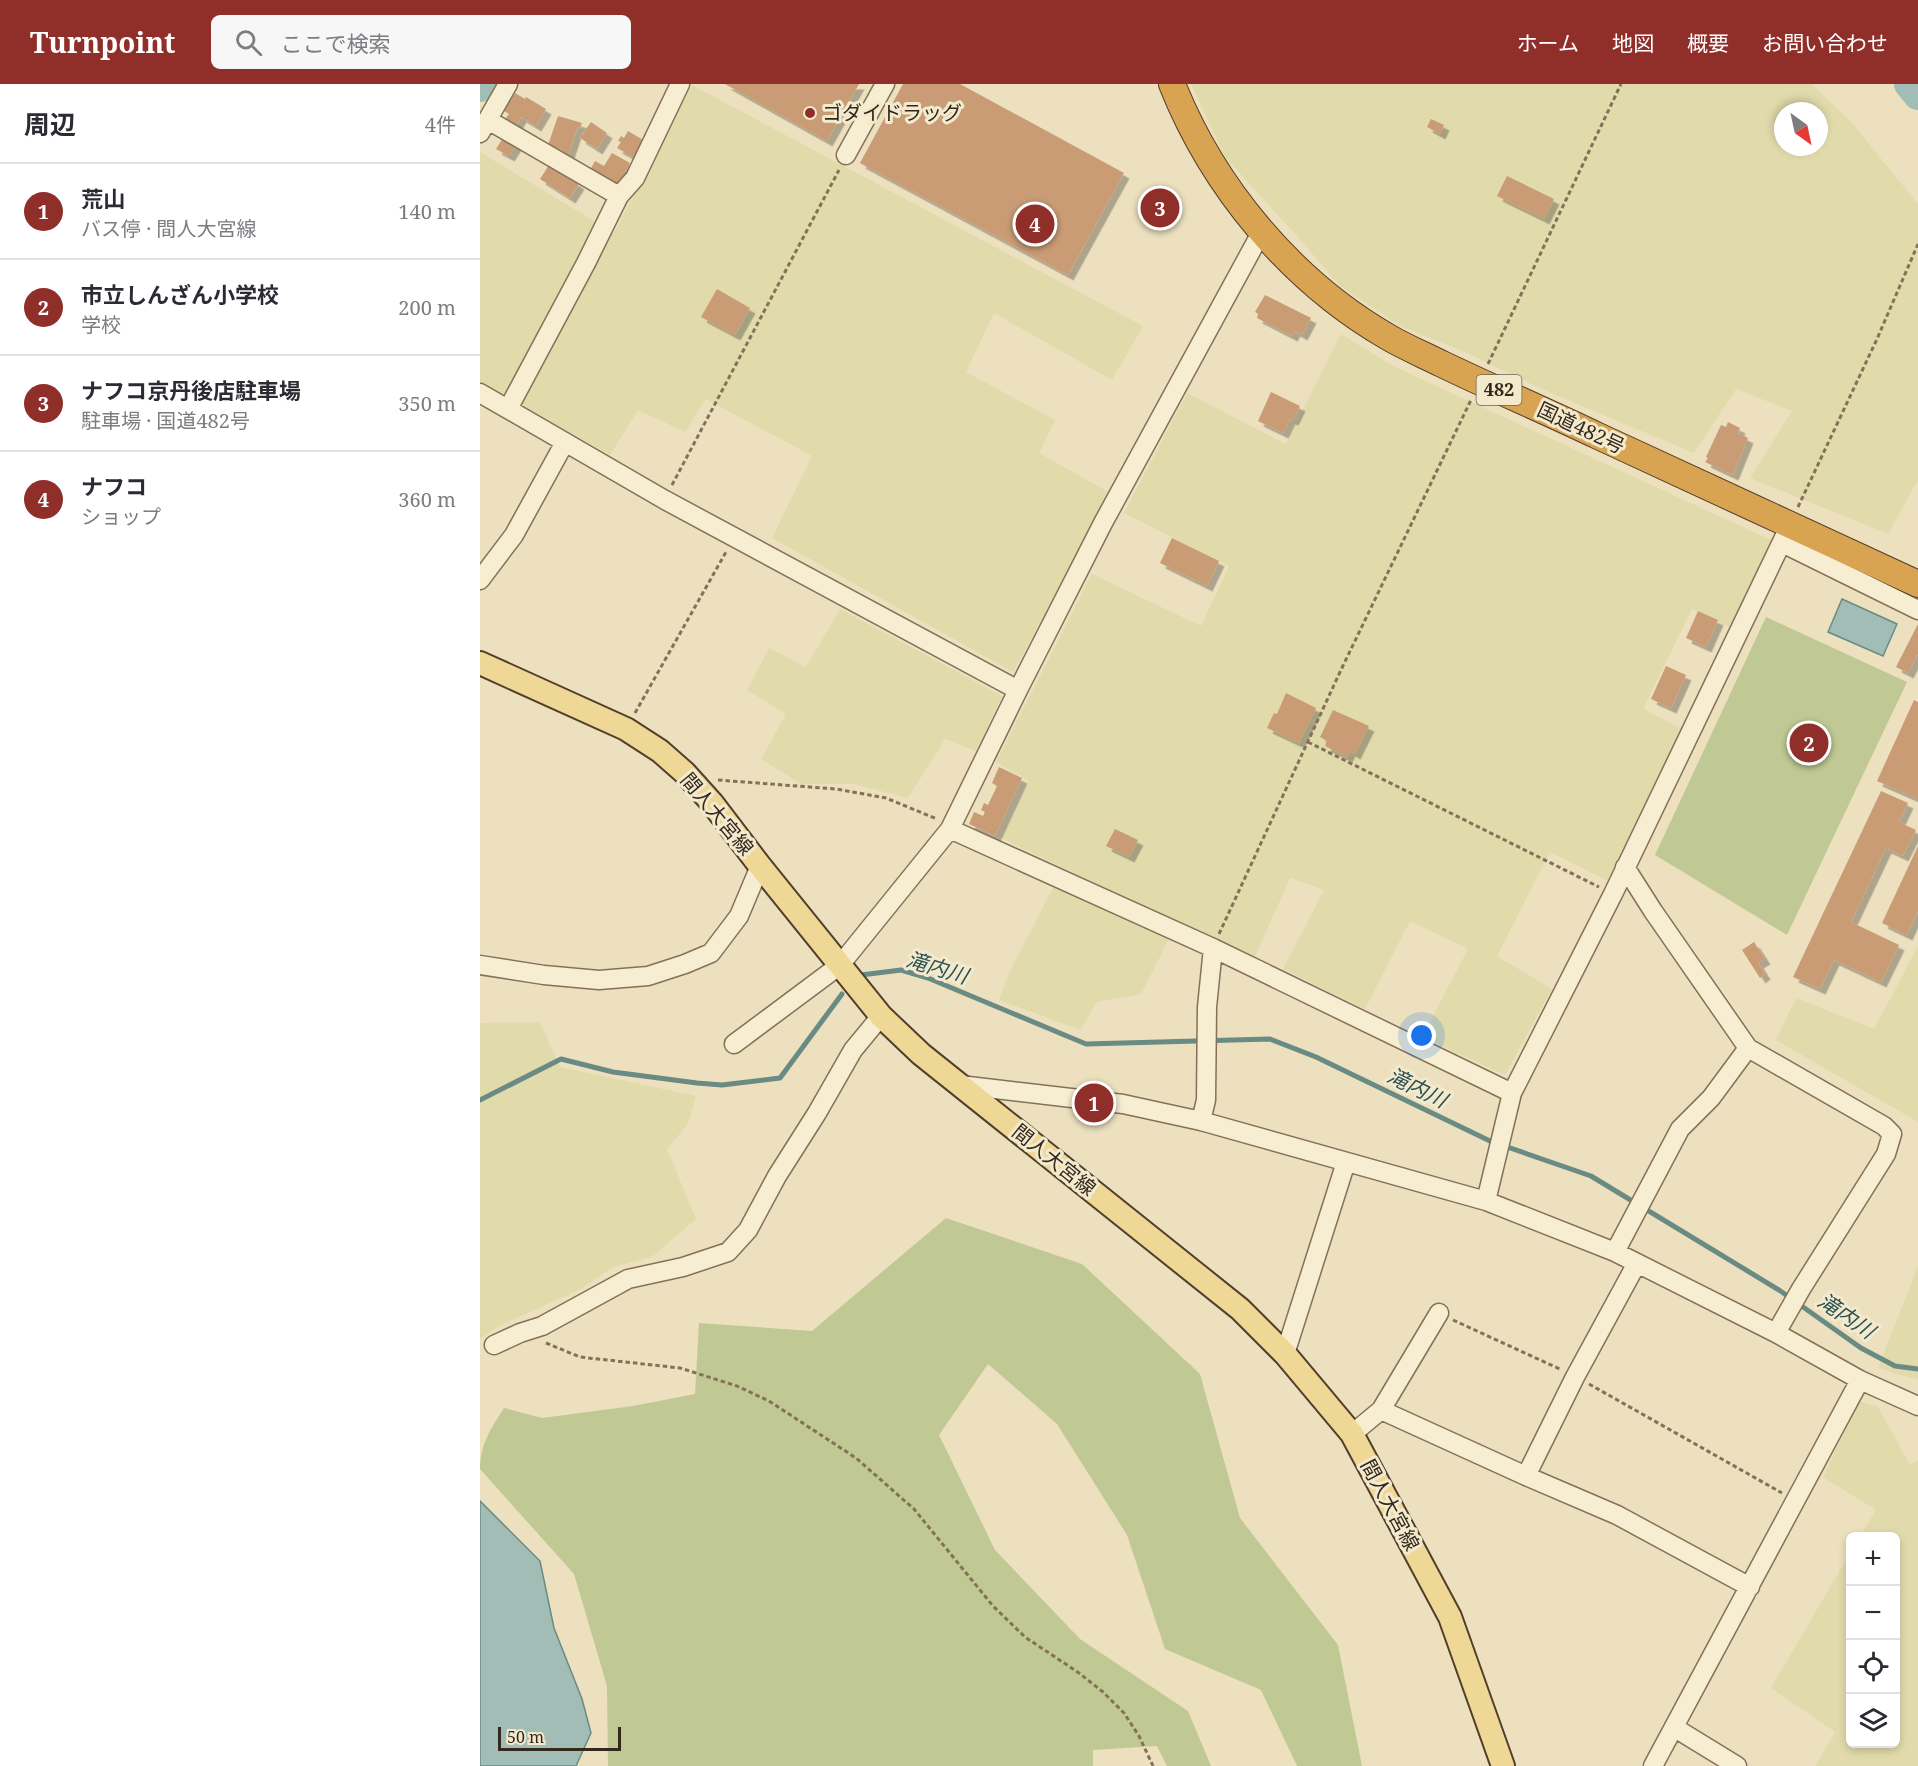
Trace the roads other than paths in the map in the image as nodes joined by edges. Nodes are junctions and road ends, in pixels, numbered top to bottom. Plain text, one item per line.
1 (508, 84) edge
2 (680, 84) edge
3 (885, 84) edge
4 (1172, 84) edge
5 (484, 126) edge
6 (846, 156) road end
7 (619, 196) junction
8 (1262, 231) junction
9 (480, 393) edge
10 (508, 409) junction
11 (564, 442) junction
12 (1786, 534) junction
13 (480, 580) edge
14 (1918, 584) edge
15 (1918, 610) edge
16 (480, 663) edge
17 (1018, 690) junction
18 (951, 827) junction
19 (760, 866) junction
20 (1625, 867) junction
21 (1213, 948) junction
22 (480, 965) edge
23 (840, 965) junction
24 (881, 1016) junction
25 (734, 1044) dead end
26 (1748, 1048) junction
27 (960, 1085) junction
28 (1512, 1093) junction
29 (1201, 1121) junction
30 (1346, 1162) junction
31 (1486, 1201) junction
32 (1615, 1252) junction
33 (1637, 1263) junction
34 (1439, 1313) road end
35 (1776, 1333) junction
36 (494, 1345) dead end
37 (1285, 1354) junction
38 (1860, 1380) junction
39 (1918, 1406) edge
40 (1382, 1410) junction
41 (1352, 1434) junction
42 (1526, 1476) junction
43 (1749, 1587) junction
44 (1675, 1728) junction
45 (1503, 1766) edge
46 (1653, 1766) edge
47 (1737, 1766) edge

1 - 5 street
2 - 7 street
3 - 6 street
4 - 8 highway, 国道482号 / 482
5 - 7 street
7 - 10 street
8 - 12 highway, 国道482号 / 482
8 - 17 street
9 - 10 street
10 - 11 street
11 - 13 street
11 - 17 street
12 - 14 highway, 国道482号 / 482
12 - 15 street
12 - 20 street
16 - 19 main road, 間人大宮線
17 - 18 street
18 - 21 street
18 - 23 street
19 - 22 street
19 - 23 main road, 間人大宮線
20 - 26 street
20 - 28 street
21 - 28 street
21 - 29 street
23 - 24 main road, 間人大宮線
23 - 25 street
24 - 27 main road, 間人大宮線
24 - 36 street
26 - 32 street
26 - 35 street
27 - 29 street
27 - 37 main road, 間人大宮線
28 - 31 street
29 - 30 street
30 - 31 street
30 - 37 street
31 - 32 street
32 - 33 street
33 - 35 street
33 - 42 street
34 - 40 street
35 - 38 street
37 - 41 main road, 間人大宮線
38 - 39 street
38 - 43 street
40 - 41 street
40 - 42 street
41 - 45 main road, 間人大宮線
42 - 43 street
43 - 44 street
44 - 46 street
44 - 47 street

